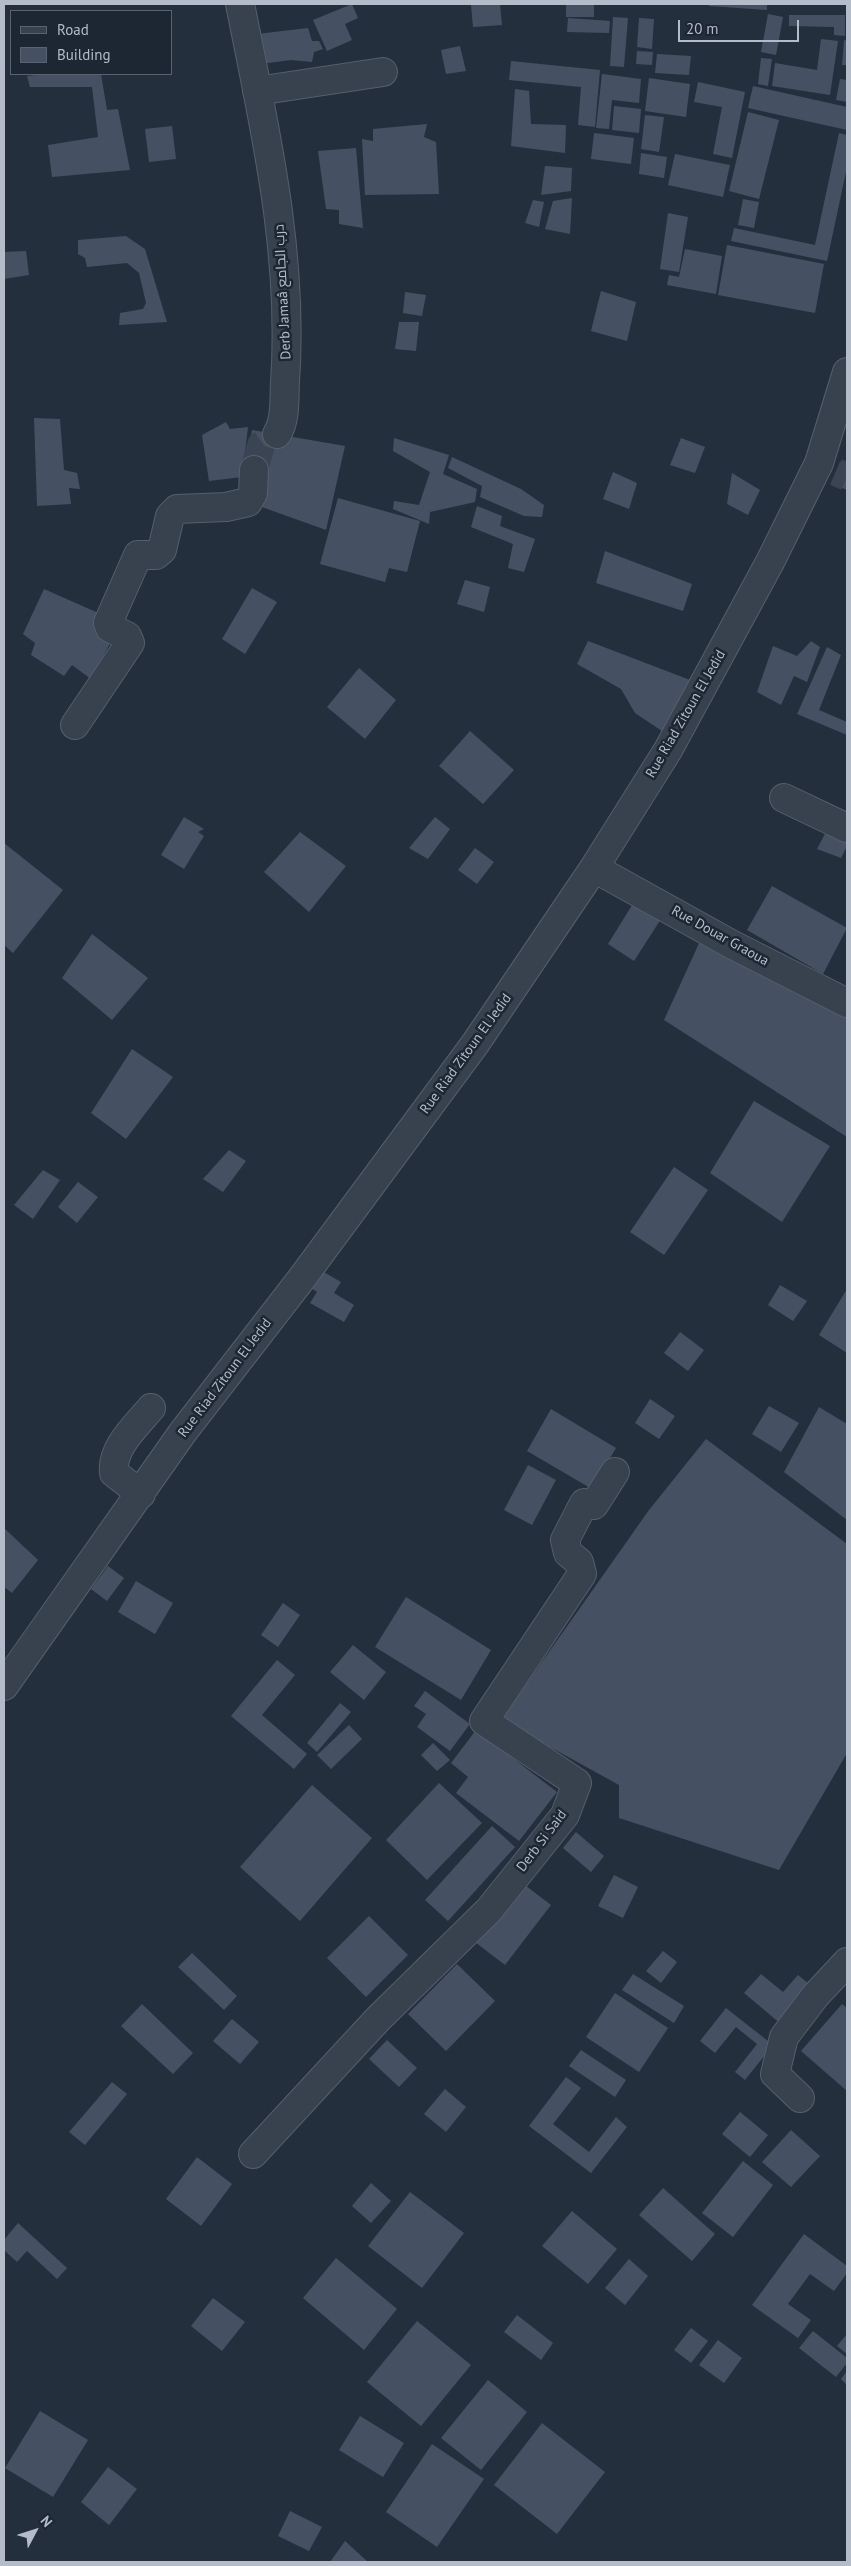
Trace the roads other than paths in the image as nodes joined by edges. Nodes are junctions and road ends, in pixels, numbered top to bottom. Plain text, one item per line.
1 (240, 4) edge
2 (384, 72) dead end
3 (257, 91) junction
4 (847, 372) edge
5 (277, 434) tunnel mouth
6 (254, 470) tunnel mouth
7 (75, 725) dead end
8 (784, 798) dead end
9 (847, 828) edge
10 (594, 868) junction
11 (847, 1003) edge
12 (151, 1408) dead end
13 (615, 1472) dead end
14 (141, 1494) junction
15 (4, 1686) edge
16 (847, 1962) edge
17 (800, 2098) dead end
18 (253, 2154) dead end

1 - 3 street, Derb Jamaâ درب الجامع
2 - 3 street
3 - 5 street, Derb Jamaâ درب الجامع
4 - 10 street, Rue Riad Zitoun El Jedid
6 - 7 street
8 - 9 street
10 - 11 street, Rue Douar Graoua
10 - 14 street, Rue Riad Zitoun El Jedid
12 - 14 street
13 - 18 street, Derb Si Said
14 - 15 street, Rue Riad Zitoun El Jedid
16 - 17 street

